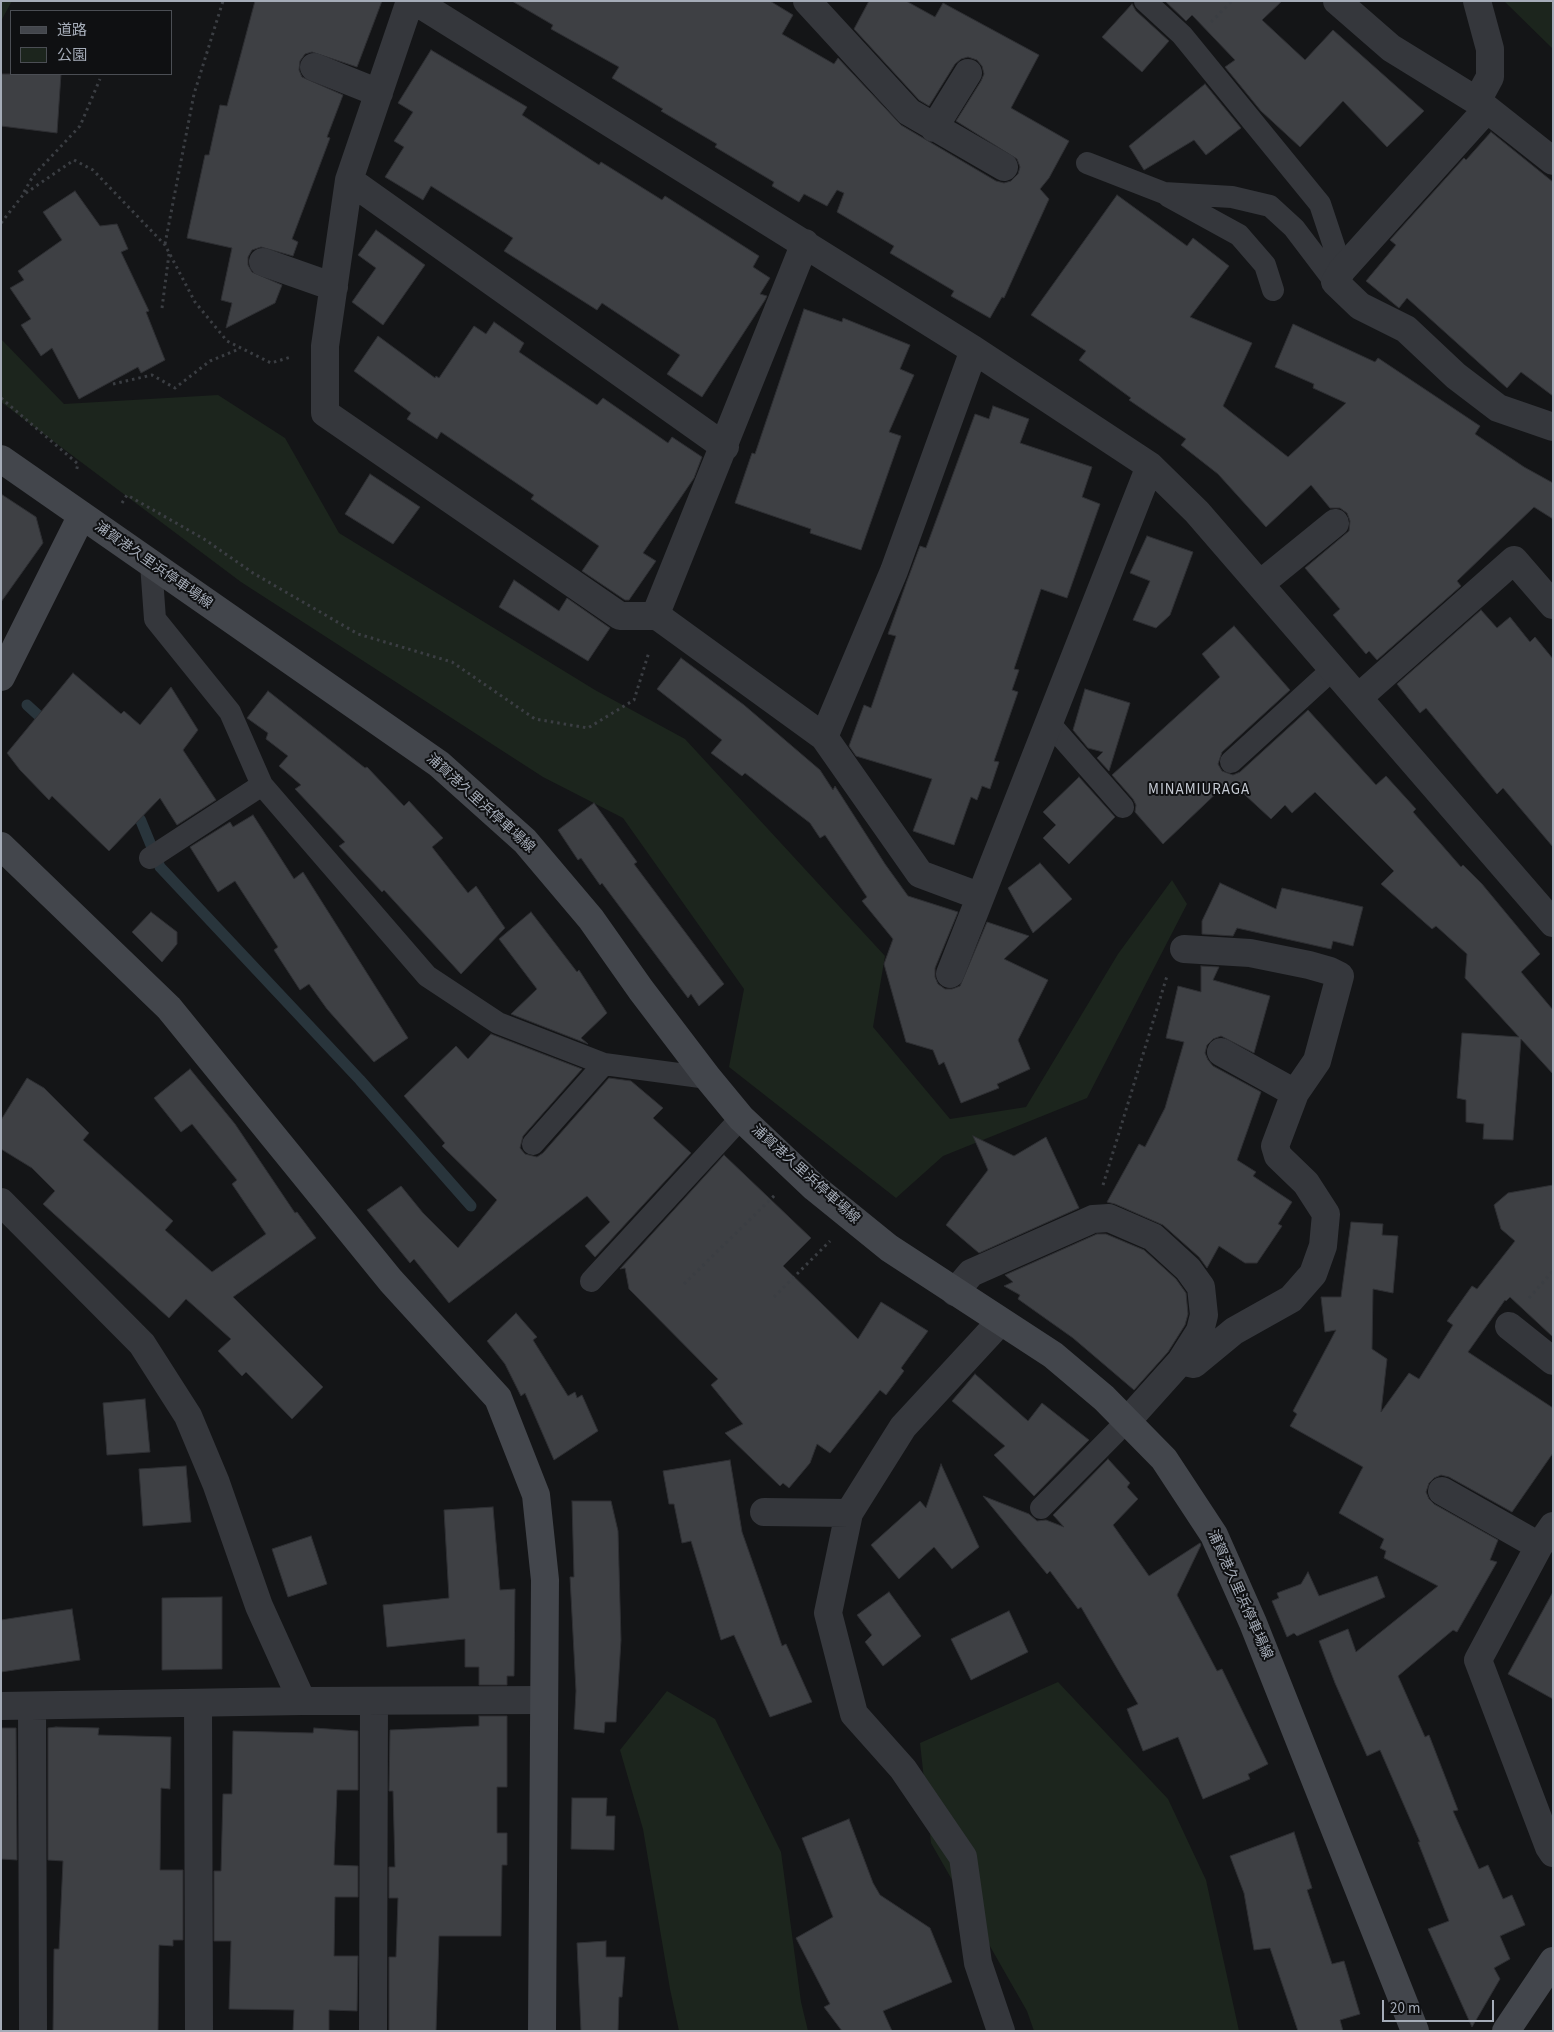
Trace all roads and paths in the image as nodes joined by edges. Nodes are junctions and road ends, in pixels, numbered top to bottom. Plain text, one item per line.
1 (223, 1) edge
2 (410, 1) edge
3 (415, 1) edge
4 (807, 1) edge
5 (1145, 1) edge
6 (1337, 1) edge
7 (1477, 1) edge
8 (314, 67) dead end
9 (968, 73) dead end
10 (100, 80) dead end
11 (379, 93) junction
12 (1482, 105) junction
13 (934, 128) junction
14 (1087, 162) dead end
15 (1553, 162) edge
16 (1004, 167) dead end
17 (349, 180) junction
18 (1164, 193) junction
19 (23, 195) junction
20 (1, 223) edge
21 (805, 244) junction
22 (165, 245) junction
23 (169, 253) junction
24 (263, 262) dead end
25 (1338, 276) junction
26 (334, 287) junction
27 (1273, 290) dead end
28 (162, 308) dead end
29 (326, 346) junction
30 (239, 348) junction
31 (974, 350) junction
32 (113, 384) dead end
33 (1, 398) edge
34 (1553, 427) edge
35 (725, 447) junction
36 (1, 459) edge
37 (1150, 466) junction
38 (75, 476) dead end
39 (119, 508) dead end
40 (81, 517) junction
41 (1335, 523) dead end
42 (151, 564) junction
43 (1260, 584) junction
44 (1553, 605) edge
45 (658, 617) junction
46 (1334, 668) junction
47 (1, 677) edge
48 (1359, 697) junction
49 (1050, 724) junction
50 (824, 737) junction
51 (1231, 762) dead end
52 (262, 785) junction
53 (1123, 807) dead end
54 (1, 846) edge
55 (156, 854) dead end
56 (979, 896) junction
57 (1553, 923) edge
58 (1184, 949) joint
59 (950, 974) dead end
60 (1222, 1052) dead end
61 (604, 1064) junction
62 (708, 1078) junction
63 (1295, 1093) junction
64 (742, 1118) junction
65 (533, 1144) dead end
66 (799, 1172) junction
67 (1, 1202) edge
68 (853, 1218) junction
69 (1093, 1219) junction
70 (591, 1280) dead end
71 (684, 1284) dead end
72 (955, 1292) junction
73 (774, 1297) dead end
74 (1000, 1322) junction
75 (1509, 1326) dead end
76 (1181, 1361) junction
77 (1553, 1361) edge
78 (1128, 1420) junction
79 (1442, 1491) dead end
80 (1041, 1508) dead end
81 (764, 1512) dead end
82 (849, 1513) junction
83 (1546, 1536) edge
84 (543, 1700) junction
85 (302, 1701) junction
86 (374, 1702) junction
87 (198, 1704) junction
88 (1, 1706) edge
89 (32, 1706) junction
90 (1553, 1853) edge
91 (1553, 1961) edge
92 (33, 2031) edge
93 (199, 2031) edge
94 (373, 2031) edge
95 (542, 2031) edge
96 (1001, 2031) edge
97 (1415, 2031) edge
98 (1506, 2031) edge

1 - 22 path
2 - 11 street
3 - 21 street
4 - 13 street
5 - 25 lane
6 - 12 street
7 - 12 street
8 - 11 street
9 - 13 street
10 - 19 path
11 - 17 street
12 - 15 street
12 - 25 street
13 - 16 street
14 - 18 lane
17 - 26 street
17 - 35 street
18 - 25 lane
18 - 27 lane
19 - 20 path
19 - 22 path
21 - 31 street
21 - 35 street
22 - 23 path
23 - 28 path
23 - 30 path
24 - 26 street
25 - 34 street
26 - 29 street
29 - 30 path
29 - 45 street
30 - 32 path
31 - 37 street
31 - 50 street
33 - 38 path
35 - 45 street
36 - 40 main road, 浦賀港久里浜停車場線
37 - 43 street
37 - 49 street
39 - 45 path
40 - 42 main road, 浦賀港久里浜停車場線
40 - 47 main road
41 - 43 street
42 - 52 lane
42 - 62 main road, 浦賀港久里浜停車場線
43 - 46 street
44 - 48 street
45 - 50 street
46 - 48 street
46 - 51 lane
48 - 57 street
49 - 53 lane
49 - 56 street
50 - 56 street
52 - 55 lane
52 - 61 lane
54 - 84 main road
56 - 59 street
58 - 63 street
58 - 69 path
60 - 63 street
61 - 62 lane
61 - 65 lane
62 - 64 main road, 浦賀港久里浜停車場線
63 - 76 street
64 - 66 main road, 浦賀港久里浜停車場線
64 - 70 lane
66 - 68 main road, 浦賀港久里浜停車場線
66 - 71 path
67 - 85 street
68 - 72 main road, 浦賀港久里浜停車場線
68 - 73 path
69 - 72 street
69 - 76 street
72 - 74 main road, 浦賀港久里浜停車場線
74 - 78 main road, 浦賀港久里浜停車場線
74 - 82 street
75 - 77 street
76 - 78 street
78 - 80 lane
78 - 97 main road, 浦賀港久里浜停車場線
79 - 83 street
81 - 82 street
82 - 96 street
83 - 90 street
84 - 86 street
84 - 95 main road
85 - 86 street
85 - 87 street
86 - 94 street
87 - 89 street
87 - 93 street
88 - 89 street
89 - 92 street
91 - 98 main road

